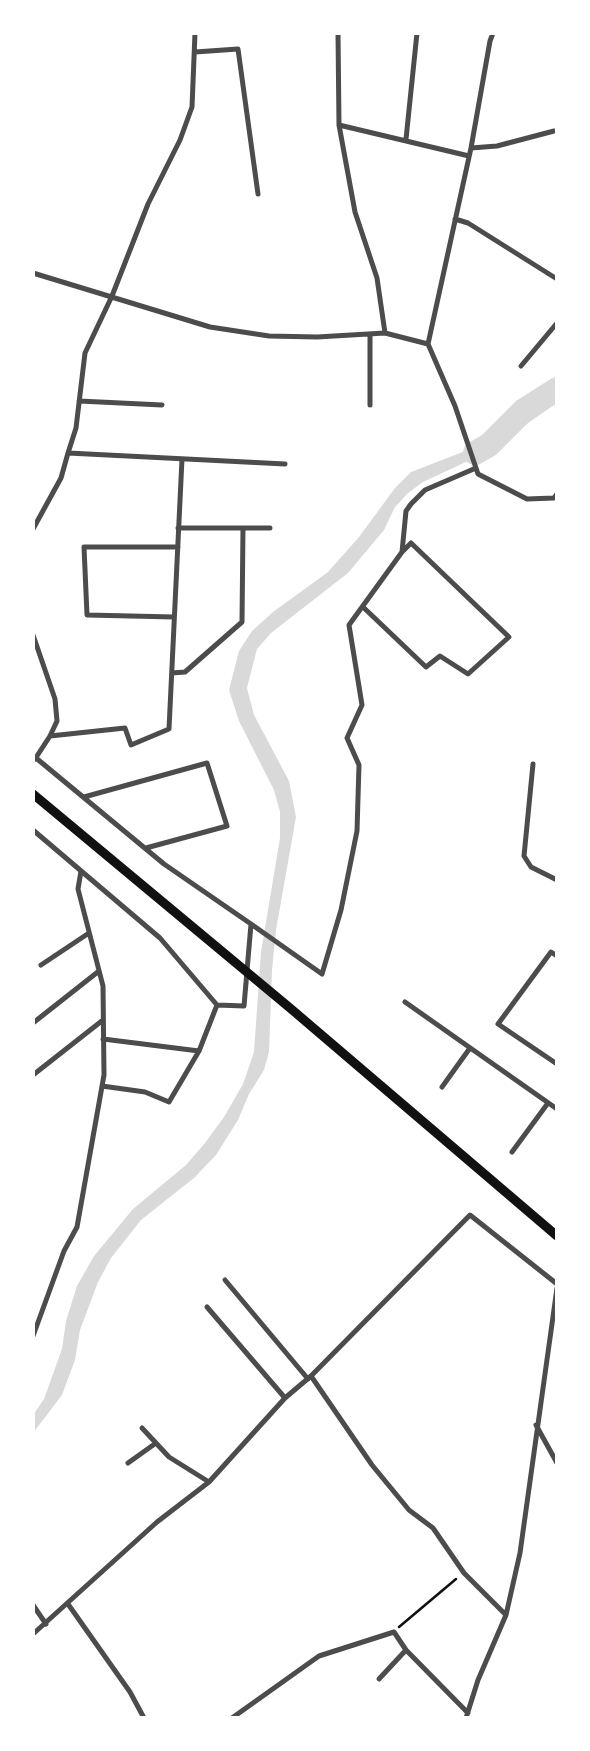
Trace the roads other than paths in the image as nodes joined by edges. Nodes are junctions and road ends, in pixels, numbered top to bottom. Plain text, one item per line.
1 (195, 33) edge
2 (338, 33) edge
3 (416, 33) edge
4 (493, 33) edge
5 (195, 52) junction
6 (339, 125) junction
7 (554, 131) dead end
8 (406, 139) junction
9 (471, 148) junction
10 (469, 156) junction
11 (258, 194) dead end
12 (455, 219) junction
13 (33, 273) edge
14 (557, 279) edge
15 (112, 296) junction
16 (557, 323) edge
17 (385, 333) junction
18 (370, 334) junction
19 (428, 344) junction
20 (522, 366) dead end
21 (79, 401) junction
22 (162, 405) dead end
23 (370, 405) dead end
24 (68, 453) junction
25 (182, 458) junction
26 (285, 464) dead end
27 (476, 468) junction
28 (557, 494) edge
29 (178, 528) junction
30 (243, 528) junction
31 (270, 528) dead end
32 (33, 529) edge
33 (178, 547) junction
34 (401, 552) junction
35 (363, 607) junction
36 (174, 617) junction
37 (33, 635) edge
38 (172, 673) junction
39 (50, 736) junction
40 (35, 759) edge
41 (534, 764) dead end
42 (33, 794) edge
43 (84, 797) junction
44 (36, 832) edge
45 (33, 842) edge
46 (146, 848) junction
47 (82, 871) junction
48 (557, 880) edge
49 (251, 924) junction
50 (89, 933) junction
51 (557, 956) edge
52 (41, 965) dead end
53 (99, 971) junction
54 (405, 1002) dead end
55 (217, 1005) junction
56 (103, 1020) junction
57 (33, 1023) edge
58 (103, 1039) junction
59 (470, 1048) junction
60 (199, 1051) junction
61 (557, 1064) edge
62 (33, 1074) edge
63 (102, 1086) junction
64 (442, 1087) dead end
65 (548, 1103) junction
66 (557, 1109) edge
67 (512, 1152) dead end
68 (557, 1236) edge
69 (225, 1280) dead end
70 (557, 1286) edge
71 (207, 1307) dead end
72 (33, 1336) edge
73 (309, 1377) junction
74 (285, 1398) junction
75 (536, 1425) junction
76 (142, 1429) dead end
77 (156, 1443) junction
78 (128, 1463) dead end
79 (557, 1463) edge
80 (209, 1482) junction
81 (68, 1604) junction
82 (33, 1605) edge
83 (506, 1615) junction
84 (46, 1624) junction
85 (33, 1634) edge
86 (406, 1650) junction
87 (379, 1678) dead end
88 (467, 1715) edge
89 (144, 1718) edge
90 (232, 1718) edge

1 - 5 street
2 - 6 street
3 - 8 street
4 - 9 street
5 - 11 street
5 - 15 street
6 - 8 street
6 - 17 street
7 - 9 street
8 - 10 street
9 - 10 street
10 - 12 street
12 - 14 street
12 - 19 street
13 - 15 street
15 - 18 street
15 - 21 street
16 - 20 street
17 - 18 street
17 - 19 street
18 - 23 street
19 - 27 street
21 - 22 street
21 - 24 street
24 - 25 street
24 - 32 street
25 - 26 street
25 - 29 street
27 - 28 street
27 - 34 street
29 - 30 street
29 - 33 street
30 - 31 street
30 - 38 street
33 - 36 street
33 - 36 street
34 - 35 street
34 - 35 street
35 - 49 street
36 - 38 street
37 - 39 street
38 - 39 street
39 - 40 street
40 - 43 street
41 - 48 street
42 - 68 main road
43 - 46 street
43 - 46 street
44 - 45 street
44 - 47 street
46 - 49 street
47 - 50 street
47 - 55 street
49 - 55 street
50 - 52 street
50 - 53 street
51 - 61 street
53 - 56 street
53 - 57 street
54 - 59 street
55 - 60 street
56 - 58 street
56 - 62 street
58 - 60 street
58 - 63 street
59 - 64 street
59 - 65 street
60 - 63 street
63 - 72 street
65 - 66 street
65 - 67 street
69 - 73 street
70 - 73 street
70 - 75 street
71 - 74 street
73 - 74 street
73 - 83 street
74 - 80 street
75 - 79 street
75 - 83 street
76 - 77 street
77 - 78 street
77 - 80 street
80 - 81 street
81 - 84 street
81 - 89 street
82 - 84 street
83 - 88 street
84 - 85 street
86 - 87 street
86 - 88 street
86 - 90 street

